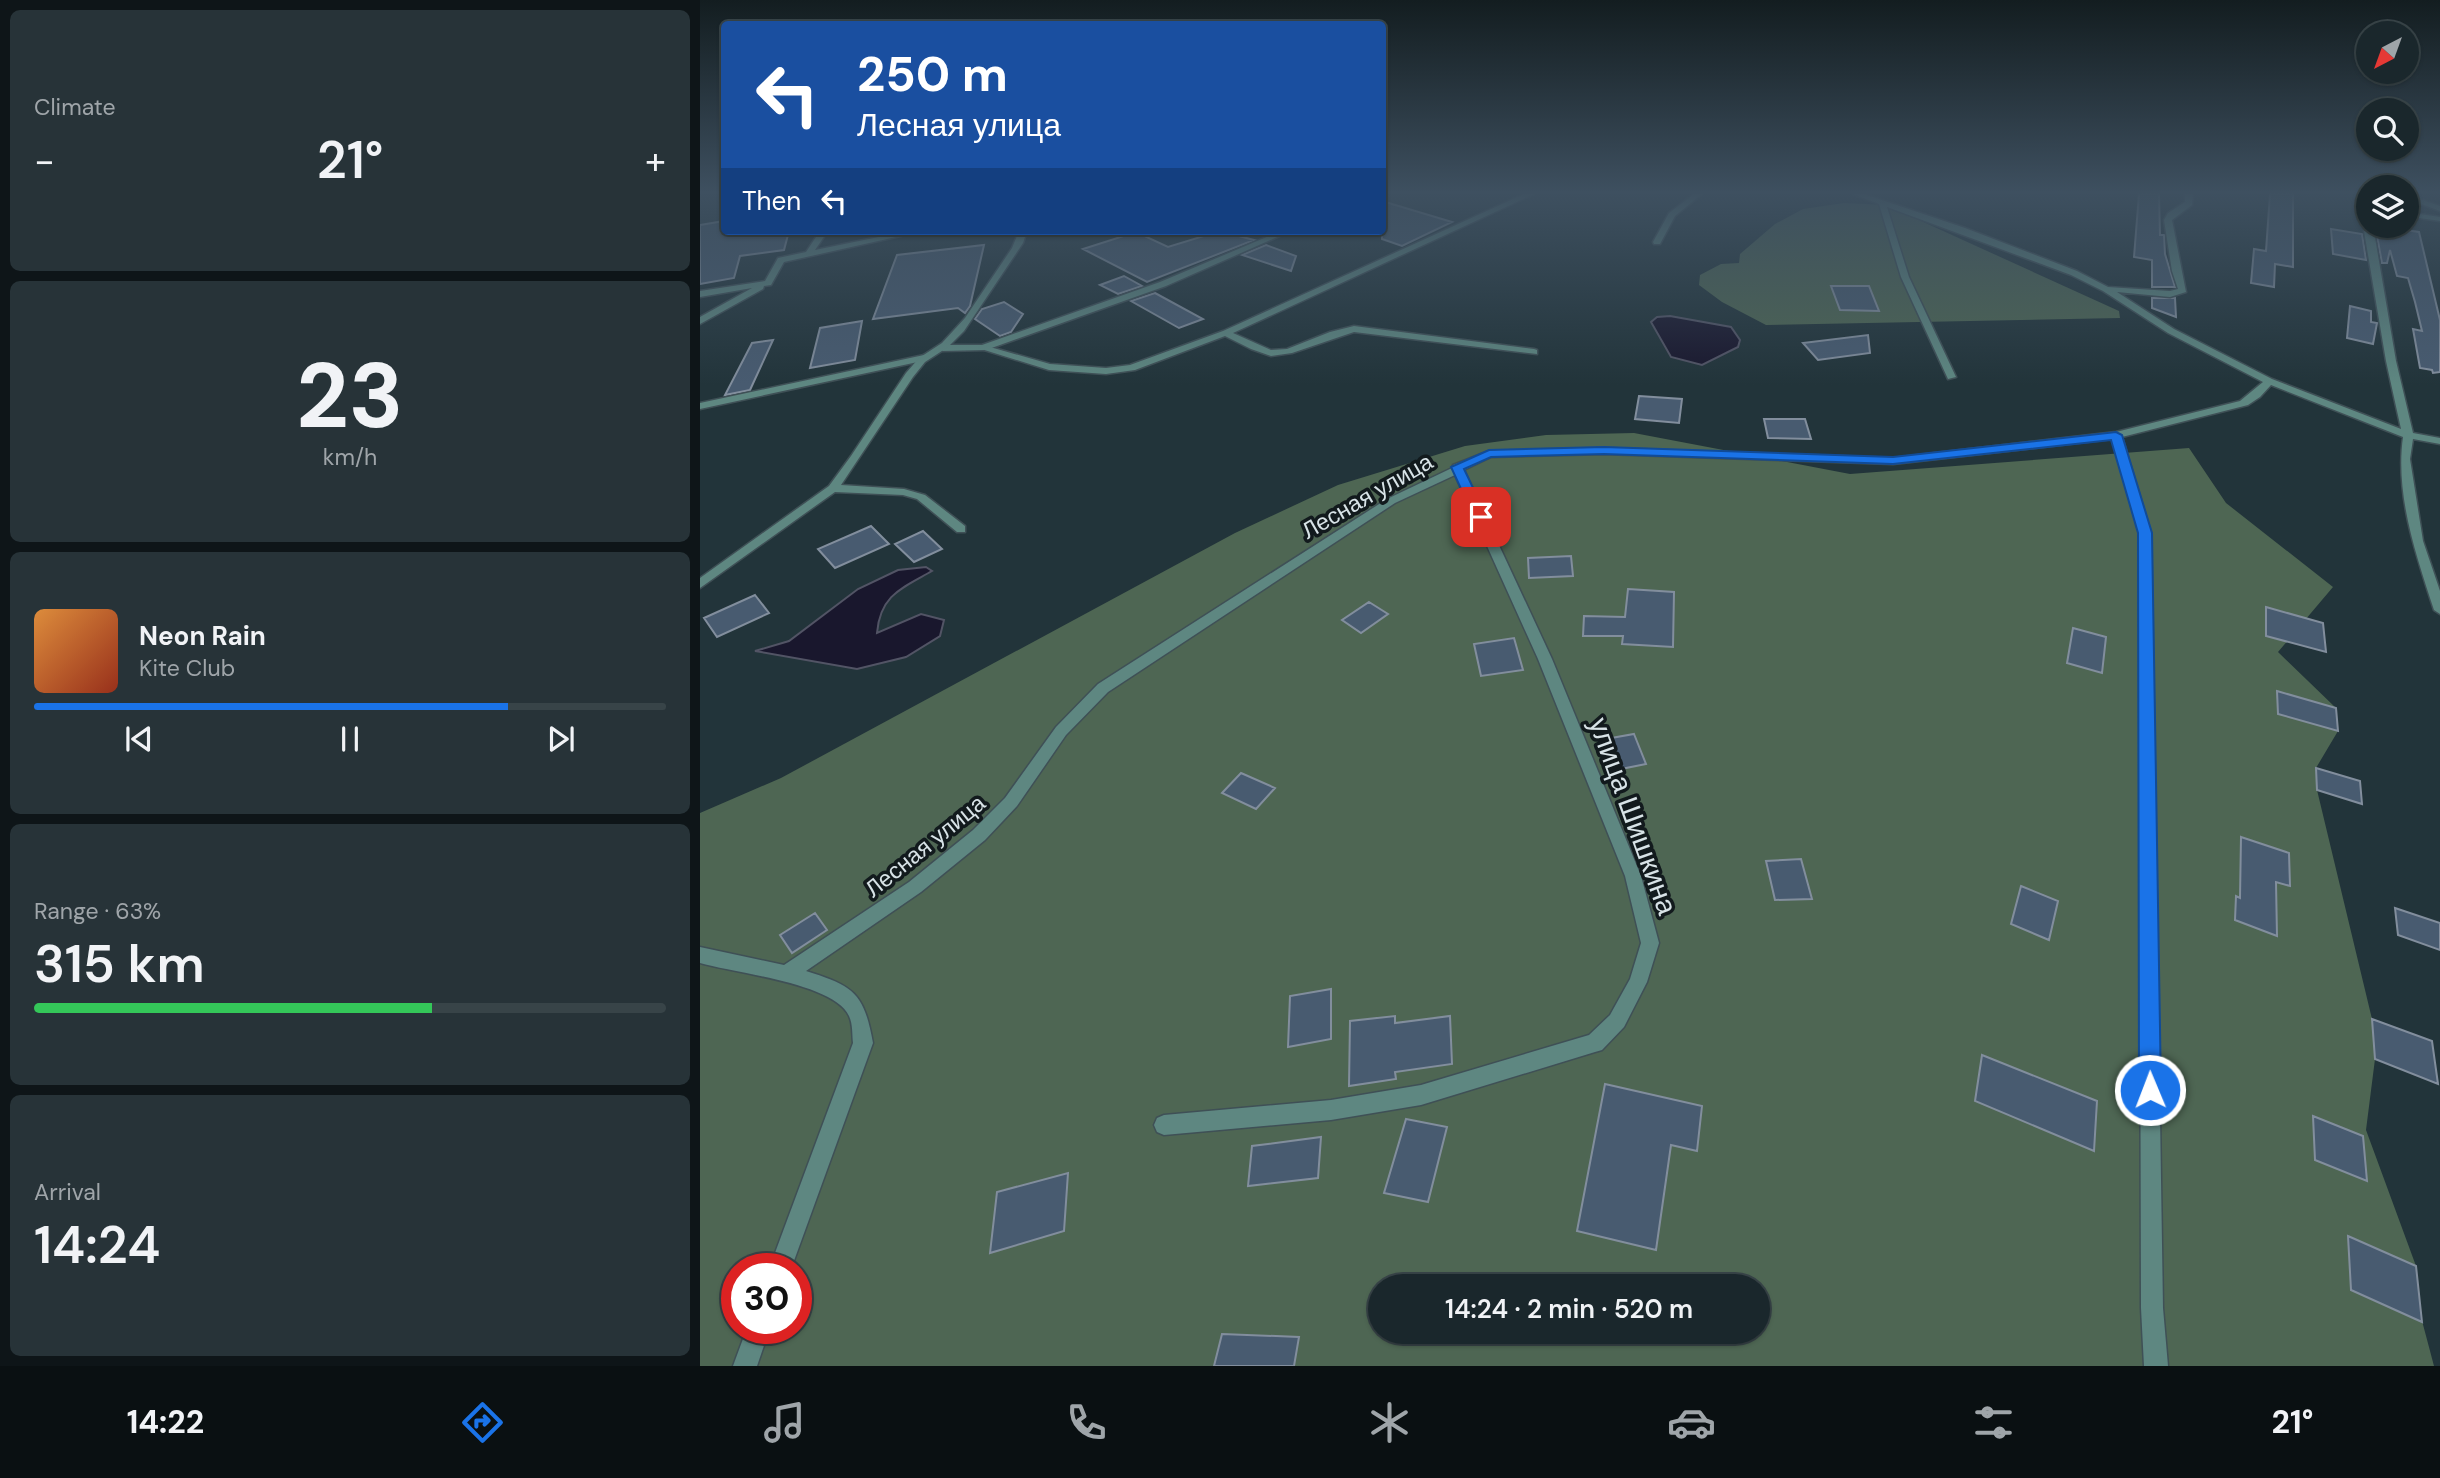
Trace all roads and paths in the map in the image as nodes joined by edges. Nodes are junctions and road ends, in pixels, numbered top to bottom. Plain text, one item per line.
1 (792, 258) edge
2 (1012, 258) edge
3 (1224, 258) edge
4 (1391, 258) edge
5 (1899, 258) edge
6 (2033, 258) edge
7 (2174, 258) edge
8 (2373, 258) edge
9 (768, 283) junction
10 (2106, 289) junction
11 (700, 294) edge
12 (700, 321) edge
13 (1226, 333) junction
14 (943, 348) junction
15 (983, 348) junction
16 (1534, 352) dead end
17 (924, 358) junction
18 (1951, 377) dead end
19 (2269, 380) junction
20 (700, 406) edge
21 (2116, 435) junction
22 (2408, 435) junction
23 (2440, 441) edge
24 (1457, 467) junction
25 (833, 488) junction
26 (961, 529) dead end
27 (700, 584) edge
28 (2440, 610) edge
29 (700, 955) edge
30 (786, 974) junction
31 (1164, 1125) dead end
32 (786, 1253) edge
33 (754, 1344) edge
34 (746, 1366) edge
35 (2156, 1366) edge

1 - 9 street
2 - 14 street
3 - 15 street
4 - 13 street
5 - 18 street
6 - 10 street
7 - 10 street
8 - 22 street
9 - 11 street
9 - 12 street
10 - 19 street
13 - 15 street
13 - 16 street
14 - 15 street
14 - 17 street
17 - 20 street
17 - 25 street
19 - 21 street, Лесная улица
19 - 22 street
21 - 24 street, Лесная улица
21 - 35 street
22 - 23 street
22 - 28 street
24 - 30 street, Лесная улица
24 - 31 street, улица Шишкина
25 - 26 street
25 - 27 street
29 - 30 street
30 - 32 street
33 - 34 street

